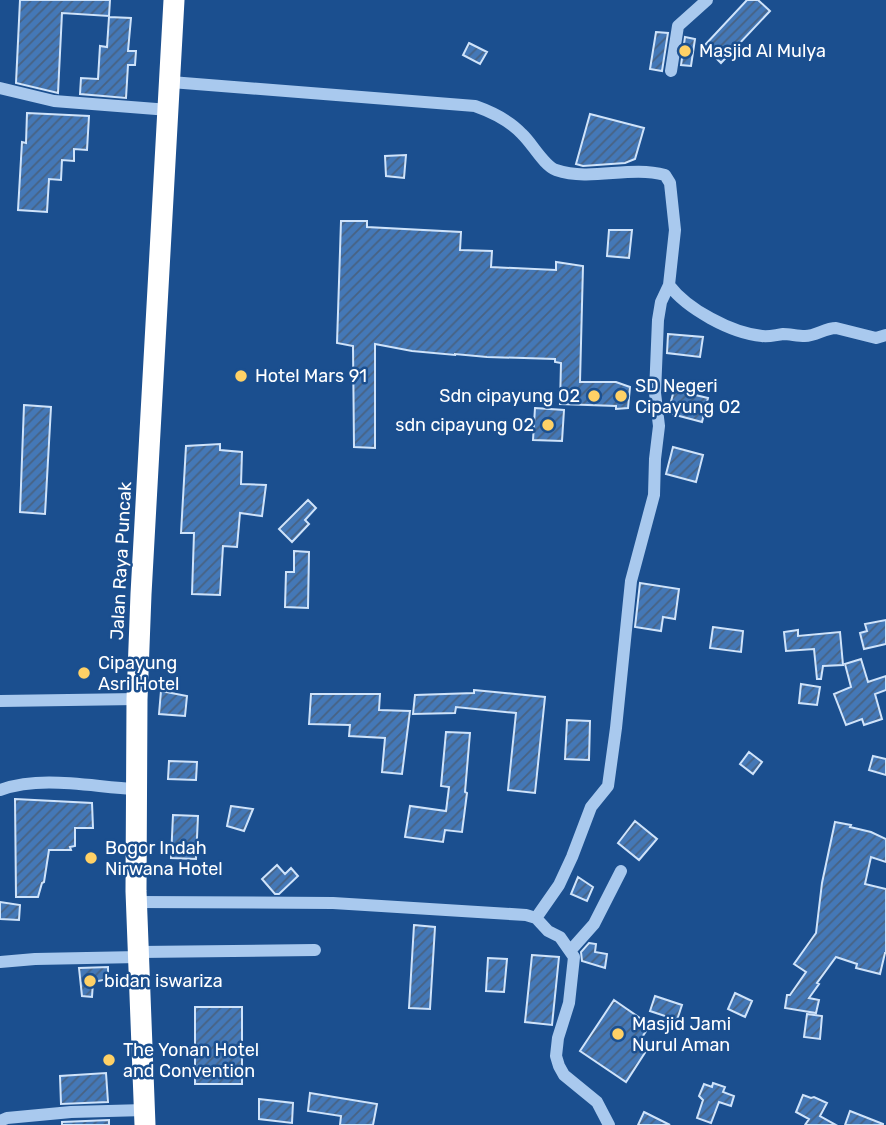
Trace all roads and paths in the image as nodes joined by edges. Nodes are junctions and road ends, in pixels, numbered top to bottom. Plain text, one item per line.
1 (174, 0) edge
2 (707, 0) edge
3 (671, 71) dead end
4 (171, 82) junction
5 (0, 88) edge
6 (169, 110) junction
7 (668, 285) junction
8 (886, 335) edge
9 (137, 699) junction
10 (0, 701) edge
11 (136, 789) junction
12 (0, 790) edge
13 (621, 871) dead end
14 (137, 902) junction
15 (536, 918) junction
16 (315, 950) dead end
17 (570, 951) junction
18 (139, 955) junction
19 (0, 962) edge
20 (145, 1118) edge
21 (0, 1121) edge
22 (609, 1125) edge

1 - 4 highway, Jalan Raya Puncak
2 - 3 street
4 - 6 highway, Jalan Raya Puncak
4 - 7 street
5 - 6 street
6 - 9 highway, Jalan Raya Puncak
7 - 8 street
7 - 15 street
9 - 10 street
9 - 11 highway, Jalan Raya Puncak
11 - 12 street
11 - 14 highway, Jalan Raya Puncak
13 - 17 street
14 - 15 street
14 - 18 highway, Jalan Raya Puncak
15 - 17 street
16 - 18 street
17 - 22 street
18 - 19 street
18 - 20 highway, Jalan Raya Puncak
20 - 21 street

